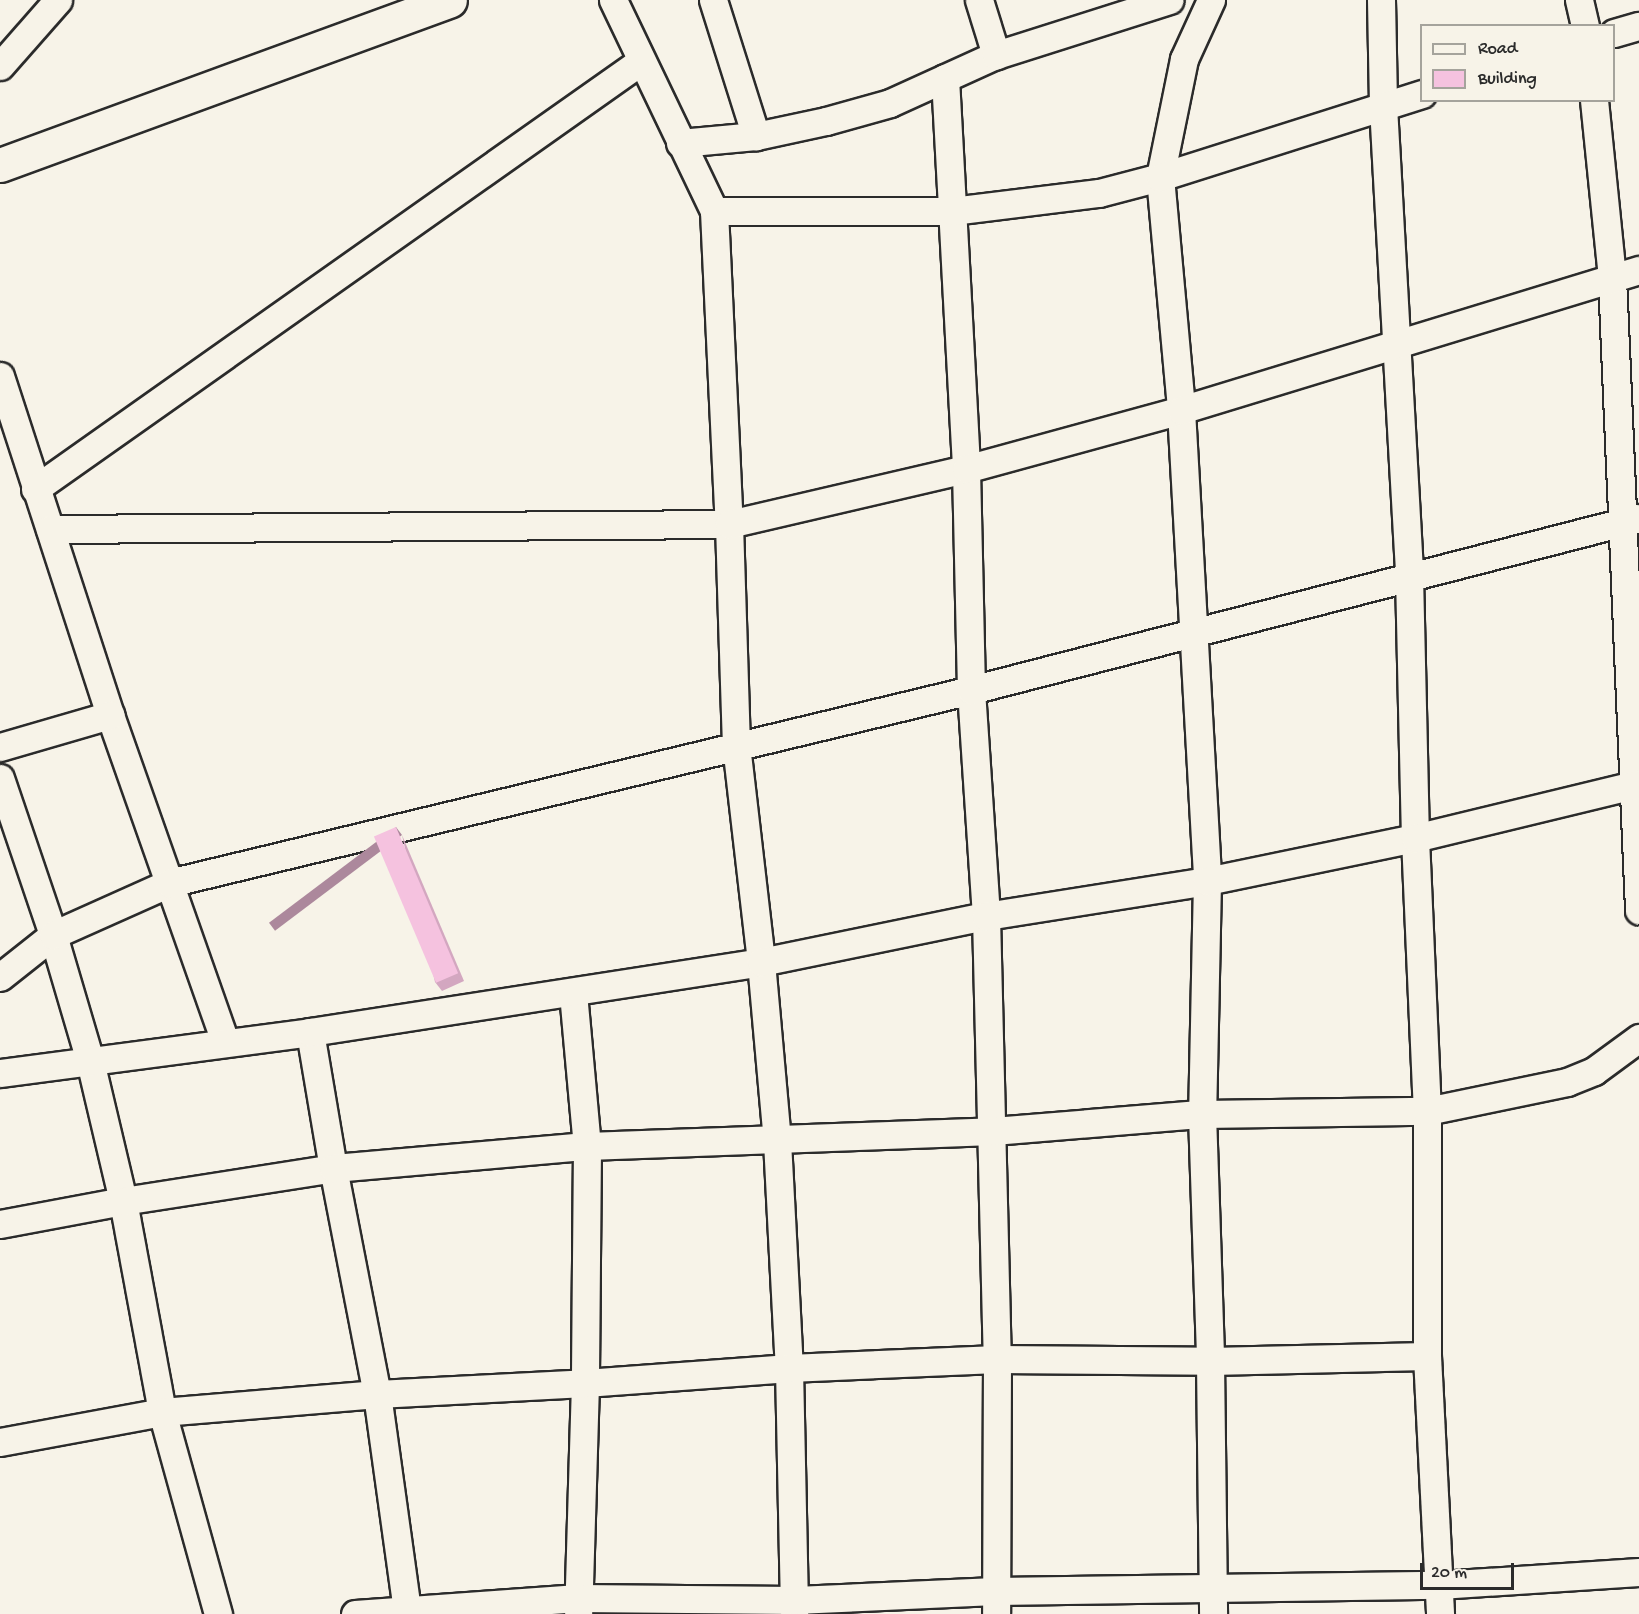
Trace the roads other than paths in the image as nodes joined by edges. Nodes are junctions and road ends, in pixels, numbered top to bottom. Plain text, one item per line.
1 (450, 0) edge
2 (613, 0) edge
3 (712, 0) edge
4 (978, 0) edge
5 (1169, 0) edge
6 (1211, 0) edge
7 (1381, 0) edge
8 (1579, 0) edge
9 (44, 5) edge
10 (1585, 24) edge
11 (1639, 26) edge
12 (1615, 33) edge
13 (996, 56) junction
14 (640, 61) junction
15 (0, 66) edge
16 (945, 78) junction
17 (1420, 95) edge
18 (1594, 102) edge
19 (1383, 106) junction
20 (756, 136) junction
21 (680, 143) junction
22 (0, 165) edge
23 (1160, 177) junction
24 (714, 211) junction
25 (952, 211) junction
26 (1639, 270) edge
27 (1612, 278) junction
28 (1395, 344) junction
29 (0, 376) edge
30 (1181, 410) junction
31 (966, 469) junction
32 (35, 489) junction
33 (1630, 520) edge
34 (729, 524) junction
35 (50, 529) junction
36 (1408, 575) junction
37 (1194, 634) junction
38 (971, 690) junction
39 (110, 715) junction
40 (736, 745) junction
41 (0, 747) edge
42 (0, 778) edge
43 (1635, 785) edge
44 (1415, 838) junction
45 (1207, 880) junction
46 (169, 883) junction
47 (1639, 910) edge
48 (986, 916) junction
49 (53, 935) junction
50 (760, 962) junction
51 (0, 977) edge
52 (573, 993) junction
53 (310, 1032) junction
54 (1639, 1038) edge
55 (225, 1042) junction
56 (90, 1061) junction
57 (0, 1073) edge
58 (1427, 1111) junction
59 (1202, 1114) junction
60 (993, 1131) junction
61 (777, 1141) junction
62 (587, 1146) junction
63 (333, 1168) junction
64 (123, 1201) junction
65 (0, 1224) edge
66 (1427, 1356) junction
67 (997, 1359) junction
68 (1210, 1361) junction
69 (789, 1368) junction
70 (585, 1383) junction
71 (377, 1394) junction
72 (162, 1412) junction
73 (0, 1442) edge
74 (1639, 1572) edge
75 (1439, 1585) junction
76 (995, 1602) edge
77 (1212, 1602) edge
78 (578, 1606) edge
79 (795, 1607) edge
80 (407, 1609) junction
81 (218, 1614) edge
82 (355, 1614) edge
83 (1440, 1614) edge

1 - 22 street
2 - 14 street
3 - 20 street
4 - 13 street
5 - 13 street
6 - 23 street
7 - 19 street
8 - 10 street
9 - 15 street
11 - 12 street
13 - 16 street
14 - 21 street
14 - 32 street
16 - 20 street
16 - 25 street
17 - 19 street
18 - 27 street
19 - 23 street
19 - 28 street
20 - 21 street
21 - 24 street
23 - 25 street
23 - 30 street
24 - 25 street
24 - 34 street
25 - 31 street
26 - 27 street
27 - 28 street
27 - 33 street
28 - 30 street
28 - 36 street
29 - 32 street
30 - 31 street
30 - 37 street
31 - 34 street
31 - 38 street
32 - 35 street
33 - 36 street
33 - 43 street
34 - 35 street
34 - 40 street
35 - 39 street
36 - 37 street
36 - 44 street
37 - 38 street
37 - 45 street
38 - 40 street
38 - 48 street
39 - 41 street
39 - 46 street
40 - 46 street
40 - 50 street
42 - 49 street
43 - 44 street
43 - 47 street
44 - 45 street
44 - 58 street
45 - 48 street
45 - 59 street
46 - 49 street
46 - 55 street
48 - 50 street
48 - 60 street
49 - 51 street
49 - 56 street
50 - 52 street
50 - 61 street
52 - 53 street
52 - 62 street
53 - 55 street
53 - 63 street
54 - 58 street
55 - 56 street
56 - 57 street
56 - 64 street
58 - 59 street
58 - 66 street
59 - 60 street
59 - 68 street
60 - 61 street
60 - 67 street
61 - 62 street
61 - 69 street
62 - 63 street
62 - 70 street
63 - 64 street
63 - 71 street
64 - 65 street
64 - 72 street
66 - 68 street
66 - 75 street
67 - 68 street
67 - 69 street
67 - 76 street
68 - 77 street
69 - 70 street
69 - 79 street
70 - 71 street
70 - 78 street
71 - 72 street
71 - 80 street
72 - 73 street
72 - 81 street
74 - 75 street
75 - 77 street
75 - 83 street
76 - 77 street
76 - 79 street
78 - 79 street
78 - 80 street
80 - 82 street

